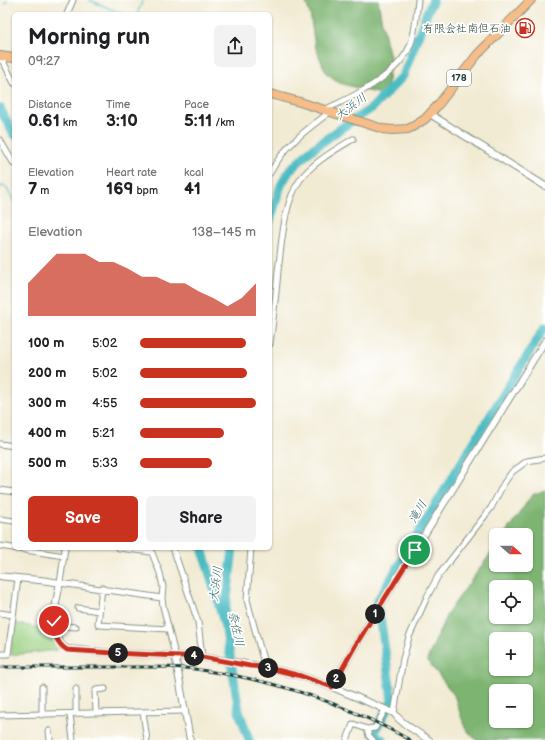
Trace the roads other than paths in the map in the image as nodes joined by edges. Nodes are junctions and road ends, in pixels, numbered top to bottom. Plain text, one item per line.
1 (73, 0) edge
2 (418, 0) edge
3 (531, 0) edge
4 (68, 12) edge
5 (0, 58) edge
6 (12, 58) edge
7 (12, 79) edge
8 (272, 95) edge
9 (331, 112) junction
10 (430, 114) junction
11 (353, 139) dead end
12 (0, 140) edge
13 (12, 161) edge
14 (272, 169) edge
15 (545, 186) edge
16 (272, 327) edge
17 (545, 341) edge
18 (0, 444) edge
19 (12, 446) edge
20 (545, 458) edge
21 (0, 490) edge
22 (12, 492) edge
23 (0, 519) edge
24 (12, 521) edge
25 (0, 546) edge
26 (12, 548) edge
27 (26, 550) edge
28 (65, 550) edge
29 (150, 550) edge
30 (174, 550) edge
31 (251, 550) edge
32 (64, 556) junction
33 (0, 576) edge
34 (18, 578) junction
35 (60, 583) junction
36 (102, 588) junction
37 (162, 598) junction
38 (78, 608) dead end
39 (100, 611) junction
40 (0, 613) edge
41 (13, 615) junction
42 (54, 625) junction
43 (76, 627) dead end
44 (168, 630) junction
45 (0, 654) edge
46 (175, 655) junction
47 (202, 657) junction
48 (265, 667) junction
49 (42, 687) dead end
50 (332, 687) junction
51 (76, 689) dead end
52 (105, 689) dead end
53 (385, 710) junction
54 (184, 711) junction
55 (96, 712) junction
56 (144, 712) junction
57 (70, 714) junction
58 (76, 714) junction
59 (394, 714) junction
60 (0, 715) edge
61 (42, 715) junction
62 (367, 729) junction
63 (49, 731) dead end
64 (50, 740) edge
65 (73, 740) edge
66 (147, 740) edge
67 (190, 740) edge
68 (347, 740) edge
69 (373, 740) edge
70 (429, 740) edge

1 - 4 street
2 - 9 street
3 - 10 highway, 178
5 - 6 highway
5 - 7 street
8 - 9 highway, 178
9 - 10 highway, 178
9 - 14 street
10 - 15 street
11 - 16 street
12 - 13 street
17 - 50 street
18 - 19 street
20 - 59 street
21 - 22 street
23 - 24 street
25 - 26 street
27 - 32 street
28 - 32 street
29 - 37 street
30 - 47 street
31 - 48 street
32 - 35 street
33 - 34 street
34 - 35 street
34 - 41 street
35 - 36 street
35 - 42 street
36 - 37 street
36 - 39 street
37 - 44 street
38 - 39 street
39 - 44 street
40 - 41 street
41 - 45 street
42 - 43 street
42 - 46 street
44 - 46 street
46 - 47 street
46 - 54 street
47 - 48 street
48 - 50 street
49 - 61 street
50 - 53 street
51 - 58 street
52 - 55 street
53 - 59 street
53 - 62 street
54 - 56 street
54 - 67 street
55 - 56 street
55 - 58 street
56 - 66 street
57 - 58 street
57 - 61 street
57 - 65 street
59 - 70 street
60 - 61 street
62 - 68 street
62 - 69 street
63 - 64 street

